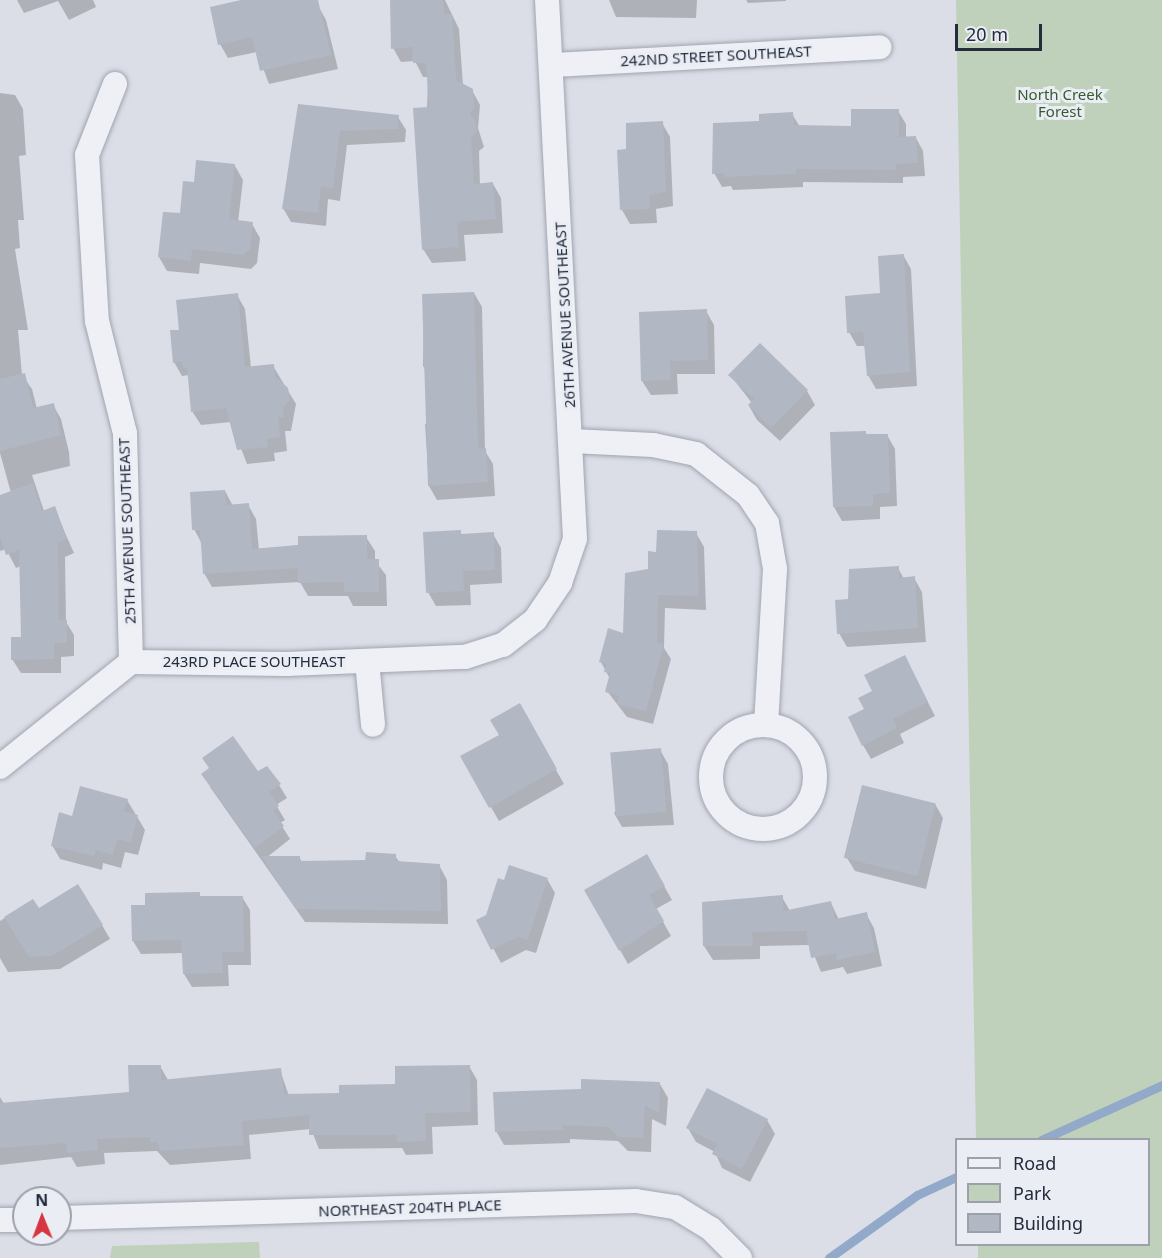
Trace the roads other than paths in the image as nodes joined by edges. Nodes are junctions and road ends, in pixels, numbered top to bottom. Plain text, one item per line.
1 (547, 0) edge
2 (880, 46) dead end
3 (552, 65) junction
4 (115, 84) dead end
5 (572, 441) junction
6 (535, 620) joint
7 (367, 661) junction
8 (131, 663) junction
9 (373, 725) dead end
10 (766, 725) junction
11 (0, 767) edge
12 (72, 1218) edge
13 (740, 1258) edge

1 - 3 street, 26TH AVENUE SOUTHEAST
2 - 3 street, 242ND STREET SOUTHEAST
3 - 5 street, 26TH AVENUE SOUTHEAST
4 - 8 street, 25TH AVENUE SOUTHEAST
5 - 6 street, 26TH AVENUE SOUTHEAST
5 - 10 street
6 - 7 street, 243RD PLACE SOUTHEAST
7 - 8 street, 243RD PLACE SOUTHEAST
7 - 9 street
8 - 11 street
10 - 10 street
12 - 13 street, NORTHEAST 204TH PLACE

